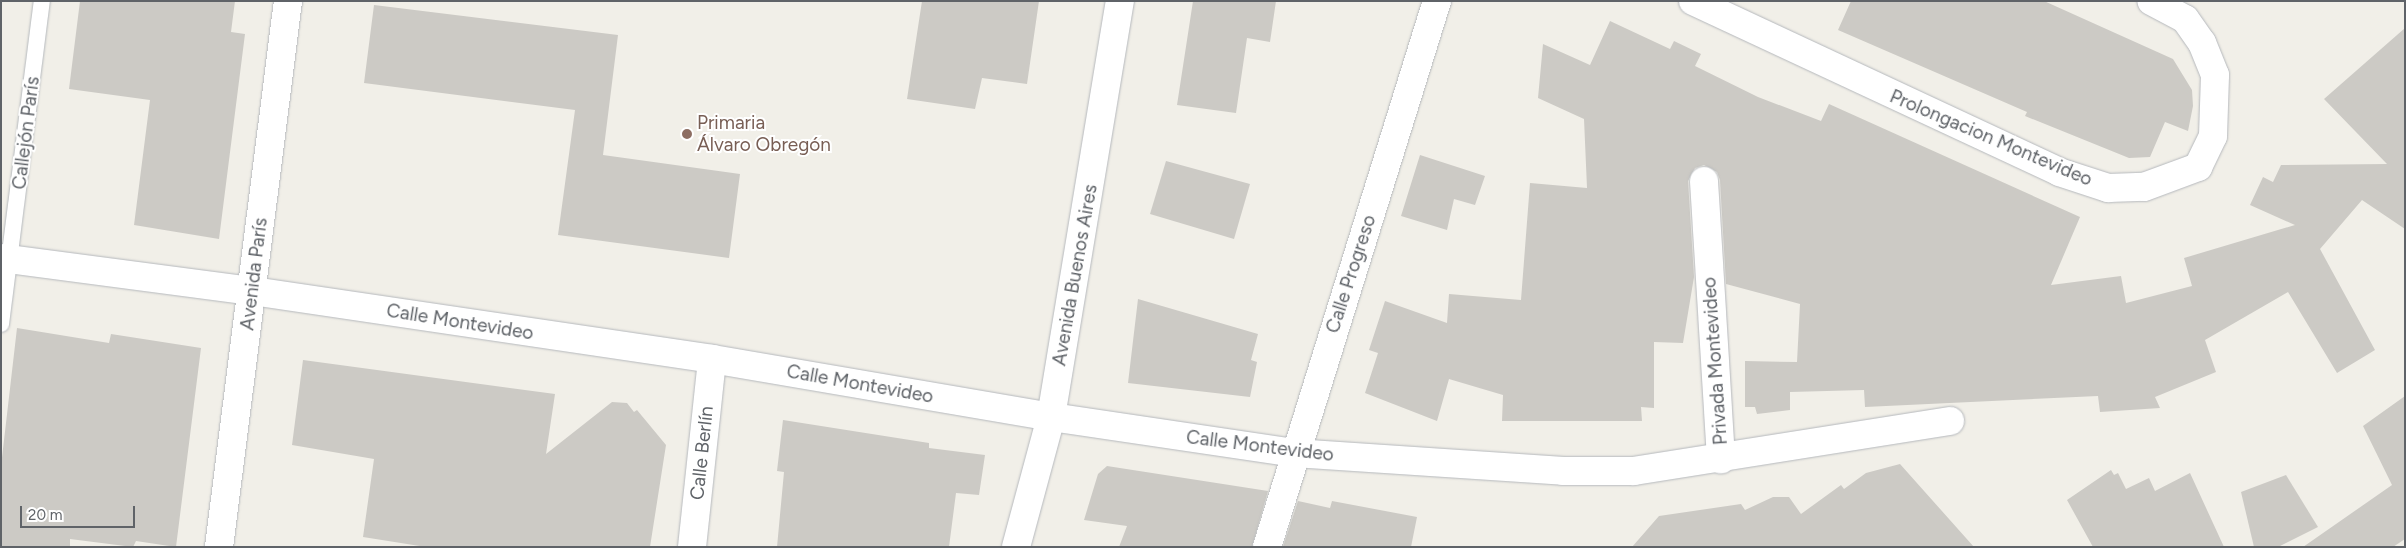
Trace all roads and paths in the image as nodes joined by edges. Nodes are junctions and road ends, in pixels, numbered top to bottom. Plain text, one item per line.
1 (42, 1) edge
2 (288, 1) edge
3 (1120, 1) edge
4 (1438, 1) edge
5 (1693, 1) edge
6 (2151, 1) edge
7 (1704, 181) dead end
8 (5, 259) edge
9 (252, 291) junction
10 (1, 324) edge
11 (712, 359) junction
12 (1051, 417) junction
13 (1950, 421) dead end
14 (1294, 453) junction
15 (1721, 459) junction
16 (219, 547) edge
17 (692, 547) edge
18 (1016, 547) edge
19 (1267, 547) edge

1 - 8 lane, Callejón París
2 - 9 street, Avenida París
3 - 12 street, Avenida Buenos Aires
4 - 14 street, Calle Progreso
5 - 6 street, Prolongacion Montevideo
7 - 15 street, Privada Montevideo
8 - 9 street, Calle Montevideo
8 - 10 lane, Callejón París
9 - 11 street, Calle Montevideo
9 - 16 street, Avenida París
11 - 12 street, Calle Montevideo
11 - 17 street, Calle Berlín
12 - 14 street, Calle Montevideo
12 - 18 street, Avenida Buenos Aires
13 - 15 street, Privada Montevideo
14 - 15 street, Calle Montevideo
14 - 19 street, Calle Progreso

